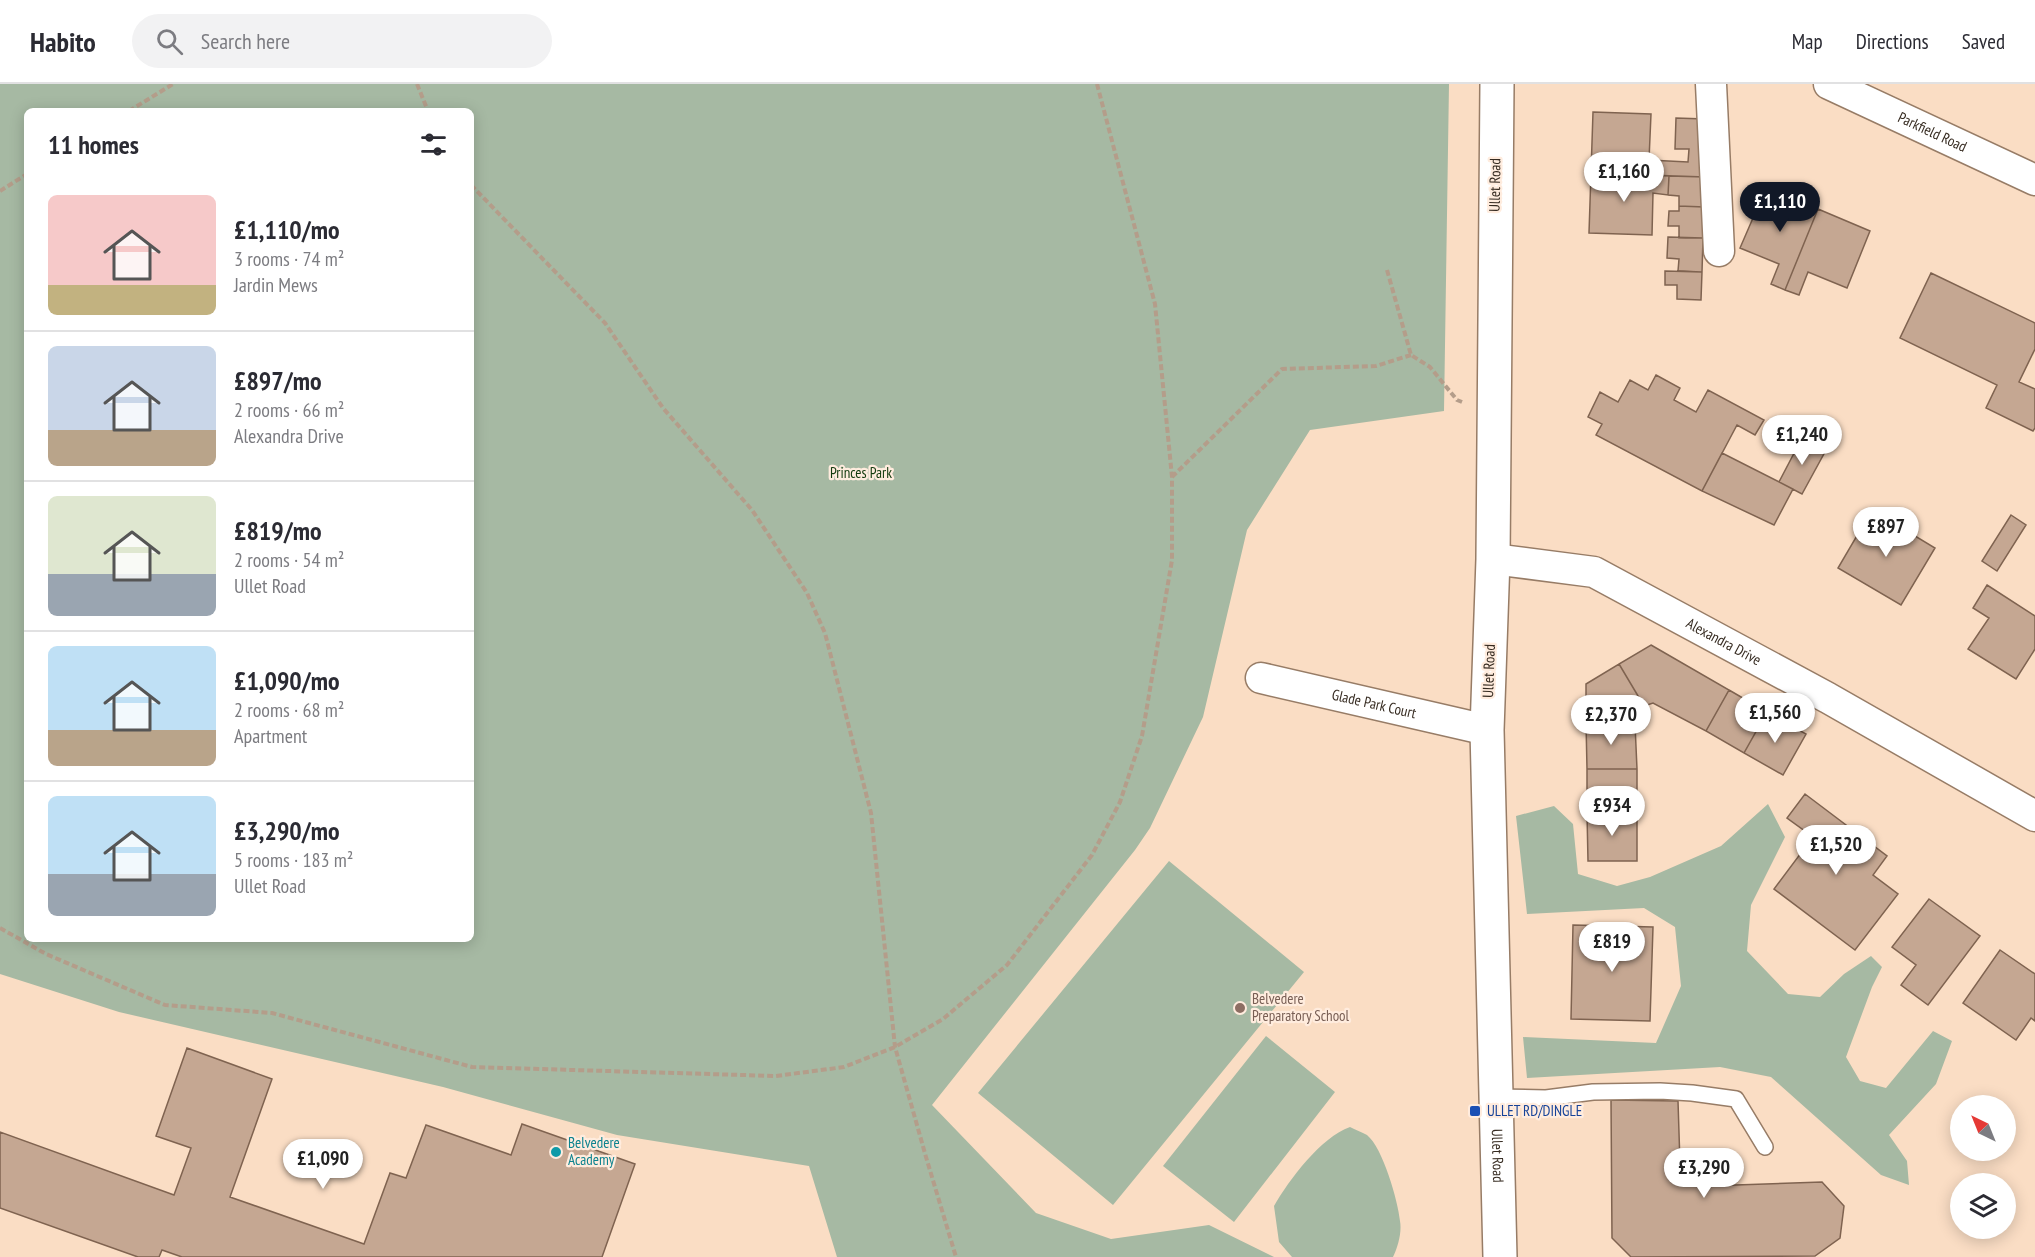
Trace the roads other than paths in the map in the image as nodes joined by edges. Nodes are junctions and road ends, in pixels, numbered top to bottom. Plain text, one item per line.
1 (1497, 84) edge
2 (1711, 84) edge
3 (1829, 84) edge
4 (2035, 180) edge
5 (1719, 251) dead end
6 (1493, 559) junction
7 (1261, 678) dead end
8 (1487, 730) junction
9 (2035, 816) edge
10 (1496, 1097) junction
11 (1765, 1147) dead end
12 (1500, 1257) edge

1 - 6 main road, Ullet Road
2 - 5 street
3 - 4 street, Parkfield Road
6 - 8 main road, Ullet Road
6 - 9 street, Alexandra Drive
7 - 8 street, Glade Park Court
8 - 10 main road, Ullet Road
10 - 11 lane
10 - 12 main road, Ullet Road

